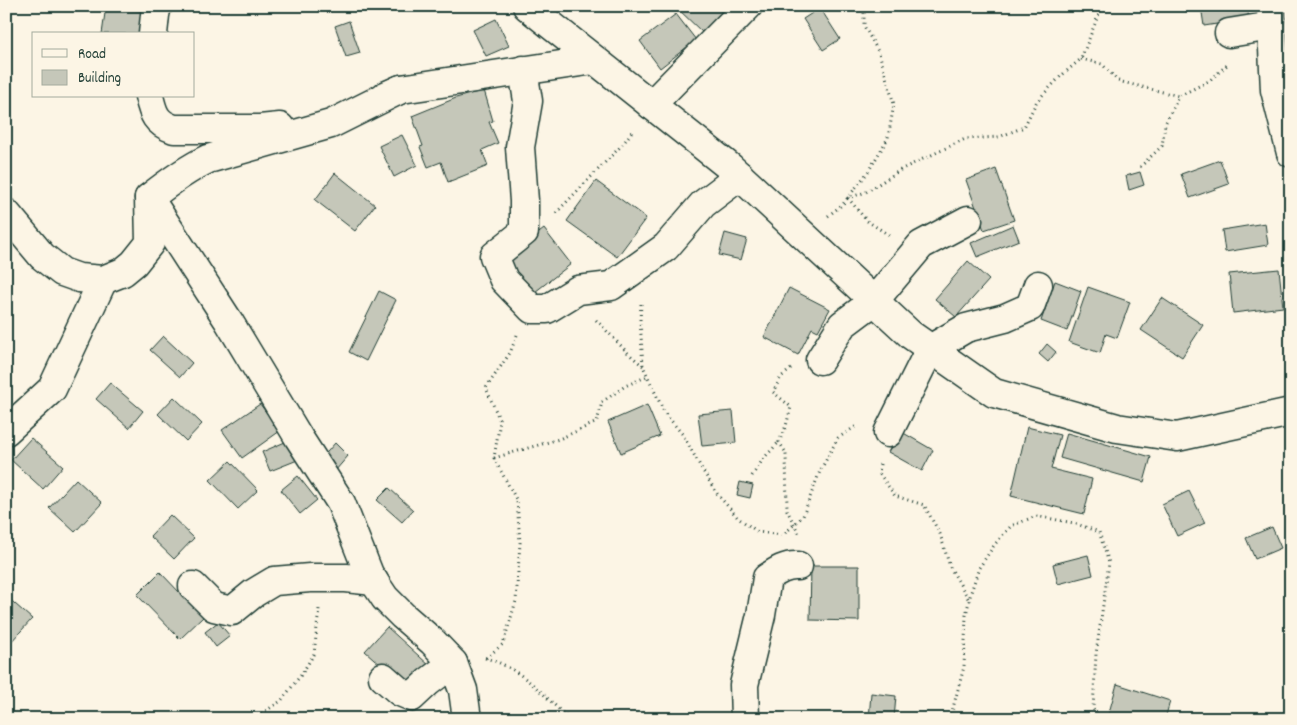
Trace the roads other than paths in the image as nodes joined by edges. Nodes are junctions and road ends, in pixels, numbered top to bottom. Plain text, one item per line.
1 (157, 6) edge
2 (527, 6) edge
3 (748, 6) edge
4 (1272, 16) edge
5 (153, 32) edge
6 (1229, 33) road end
7 (594, 60) junction
8 (523, 70) junction
9 (401, 89) junction
10 (1283, 89) edge
11 (149, 98) edge
12 (652, 105) junction
13 (1291, 153) edge
14 (740, 176) junction
15 (149, 198) junction
16 (6, 213) edge
17 (968, 220) dead end
18 (103, 280) junction
19 (1038, 285) dead end
20 (874, 301) junction
21 (930, 349) junction
22 (820, 360) road end
23 (1291, 412) edge
24 (894, 421) road end
25 (6, 432) edge
26 (798, 566) dead end
27 (374, 581) junction
28 (193, 586) dead end
29 (453, 663) junction
30 (383, 677) dead end
31 (467, 719) edge
32 (744, 719) edge

1 - 5 street
2 - 7 street
3 - 12 street
4 - 6 street
4 - 10 street
7 - 8 street
7 - 12 street
8 - 9 street
8 - 14 street
9 - 11 street
9 - 15 street
10 - 13 street
12 - 14 street
14 - 20 street
15 - 18 street
15 - 27 street
16 - 18 street
17 - 20 street
18 - 25 street
19 - 21 street
20 - 21 street
20 - 22 street
21 - 23 street
21 - 24 street
26 - 32 street
27 - 28 street
27 - 29 street
29 - 30 street
29 - 31 street

